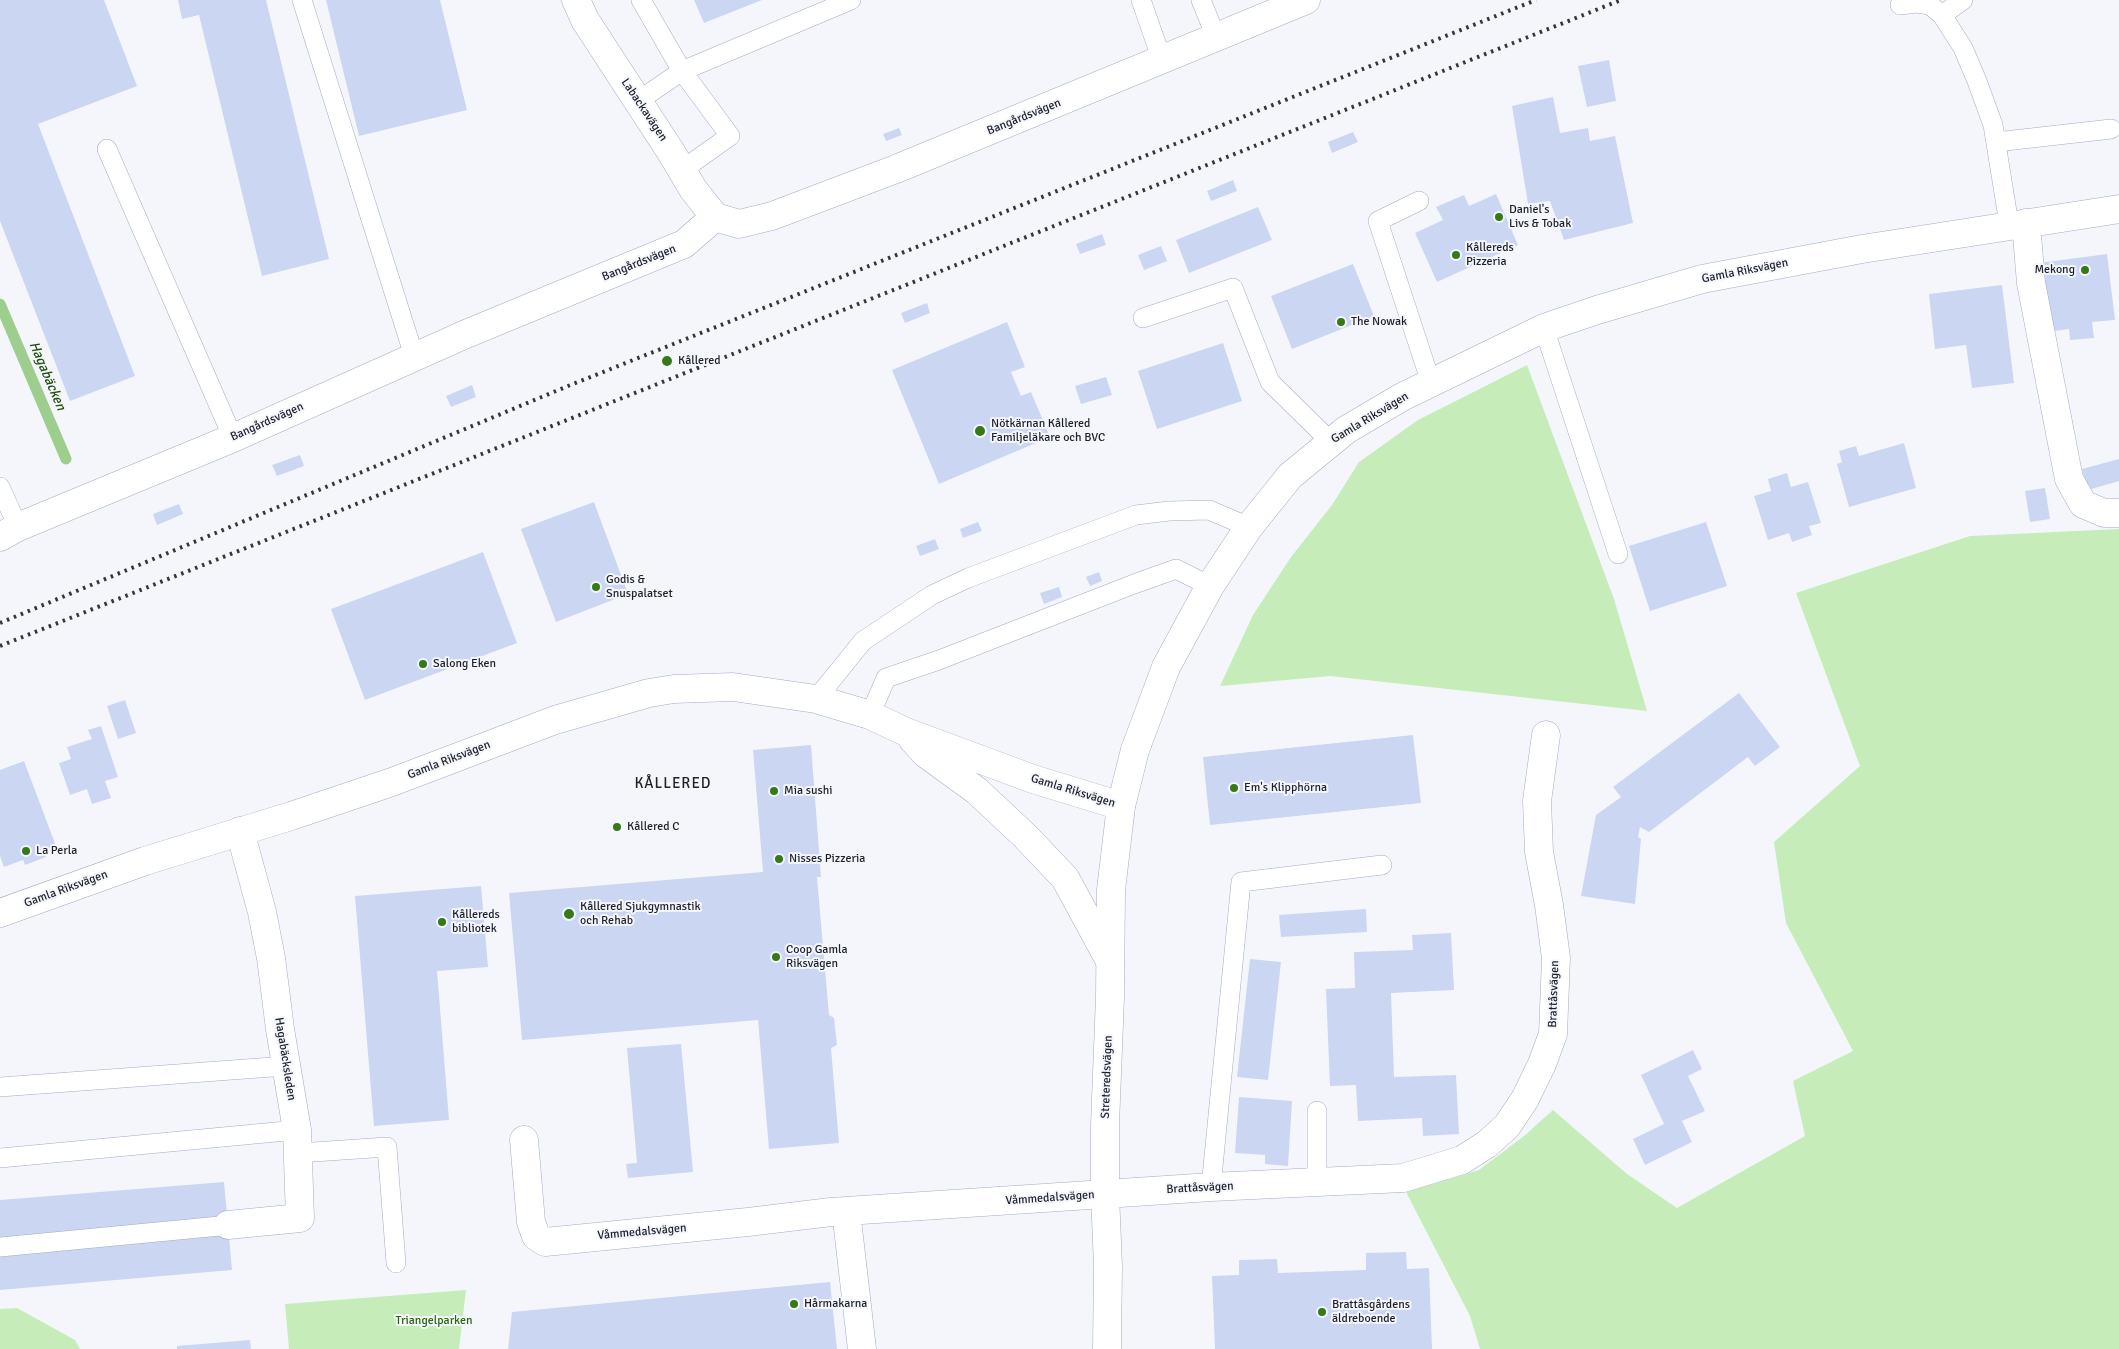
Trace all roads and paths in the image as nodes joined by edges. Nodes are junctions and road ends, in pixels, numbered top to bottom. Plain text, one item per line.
1 (302, 0) edge
2 (576, 0) edge
3 (641, 0) edge
4 (851, 0) edge
5 (1141, 0) edge
6 (1201, 0) edge
7 (1306, 0) edge
8 (1963, 0) edge
9 (1900, 5) dead end
10 (1942, 16) junction
11 (1216, 37) junction
12 (1162, 60) junction
13 (682, 71) junction
14 (638, 101) junction
15 (2110, 130) dead end
16 (1996, 142) junction
17 (107, 149) dead end
18 (682, 170) junction
19 (1419, 200) dead end
20 (2119, 209) edge
21 (715, 217) junction
22 (2017, 223) junction
23 (1143, 318) dead end
24 (1544, 328) junction
25 (414, 356) junction
26 (1431, 383) junction
27 (233, 438) junction
28 (1331, 442) junction
29 (0, 488) edge
30 (2119, 513) edge
31 (1249, 527) junction
32 (9, 532) edge
33 (1618, 554) dead end
34 (1210, 586) junction
35 (816, 699) junction
36 (870, 715) junction
37 (906, 732) junction
38 (1546, 735) dead end
39 (1121, 806) junction
40 (240, 831) junction
41 (1382, 865) dead end
42 (0, 913) edge
43 (1110, 961) junction
44 (286, 1066) junction
45 (0, 1087) edge
46 (1317, 1111) dead end
47 (524, 1140) dead end
48 (298, 1141) junction
49 (0, 1158) edge
50 (1317, 1183) junction
51 (1211, 1187) junction
52 (1105, 1194) junction
53 (846, 1211) junction
54 (224, 1225) joint
55 (0, 1247) edge
56 (396, 1262) dead end
57 (862, 1349) edge
58 (1107, 1349) edge

1 - 25 lane
2 - 14 street, Labackavägen
3 - 13 lane
4 - 13 lane
5 - 12 lane
6 - 11 lane
7 - 11 street, Bangårdsvägen
8 - 10 lane
9 - 10 lane
10 - 16 lane
11 - 12 street, Bangårdsvägen
12 - 21 street, Bangårdsvägen
13 - 14 lane
13 - 18 lane
14 - 18 street, Labackavägen
15 - 16 lane
16 - 22 lane
17 - 27 lane
18 - 21 street, Labackavägen
19 - 26 lane
20 - 22 street, Gamla Riksvägen
21 - 25 street, Bangårdsvägen
22 - 24 street, Gamla Riksvägen
22 - 30 street
23 - 28 lane
24 - 26 street, Gamla Riksvägen
24 - 33 lane
25 - 27 street, Bangårdsvägen
26 - 28 street, Gamla Riksvägen
27 - 32 street, Bangårdsvägen
28 - 31 street, Gamla Riksvägen
29 - 32 lane
31 - 34 street, Gamla Riksvägen
31 - 35 lane
34 - 36 lane
34 - 39 street, Gamla Riksvägen
35 - 36 street, Gamla Riksvägen
35 - 40 street, Gamla Riksvägen
36 - 37 street, Gamla Riksvägen
37 - 39 street, Gamla Riksvägen
37 - 43 street, Gamla Riksvägen
38 - 50 street, Brattåsvägen
39 - 43 street, Streteredsvägen
40 - 42 street, Gamla Riksvägen
40 - 44 street, Hagabäcksleden
41 - 51 lane
43 - 52 street, Streteredsvägen
44 - 45 lane
44 - 48 street, Hagabäcksleden
46 - 50 lane
47 - 53 street, Våmmedalsvägen
48 - 49 lane
48 - 54 street, Hagabäcksleden
48 - 56 lane
50 - 51 street, Brattåsvägen
51 - 52 street, Brattåsvägen
52 - 53 street, Våmmedalsvägen
52 - 58 street, Streteredsvägen
53 - 57 street
54 - 55 lane

